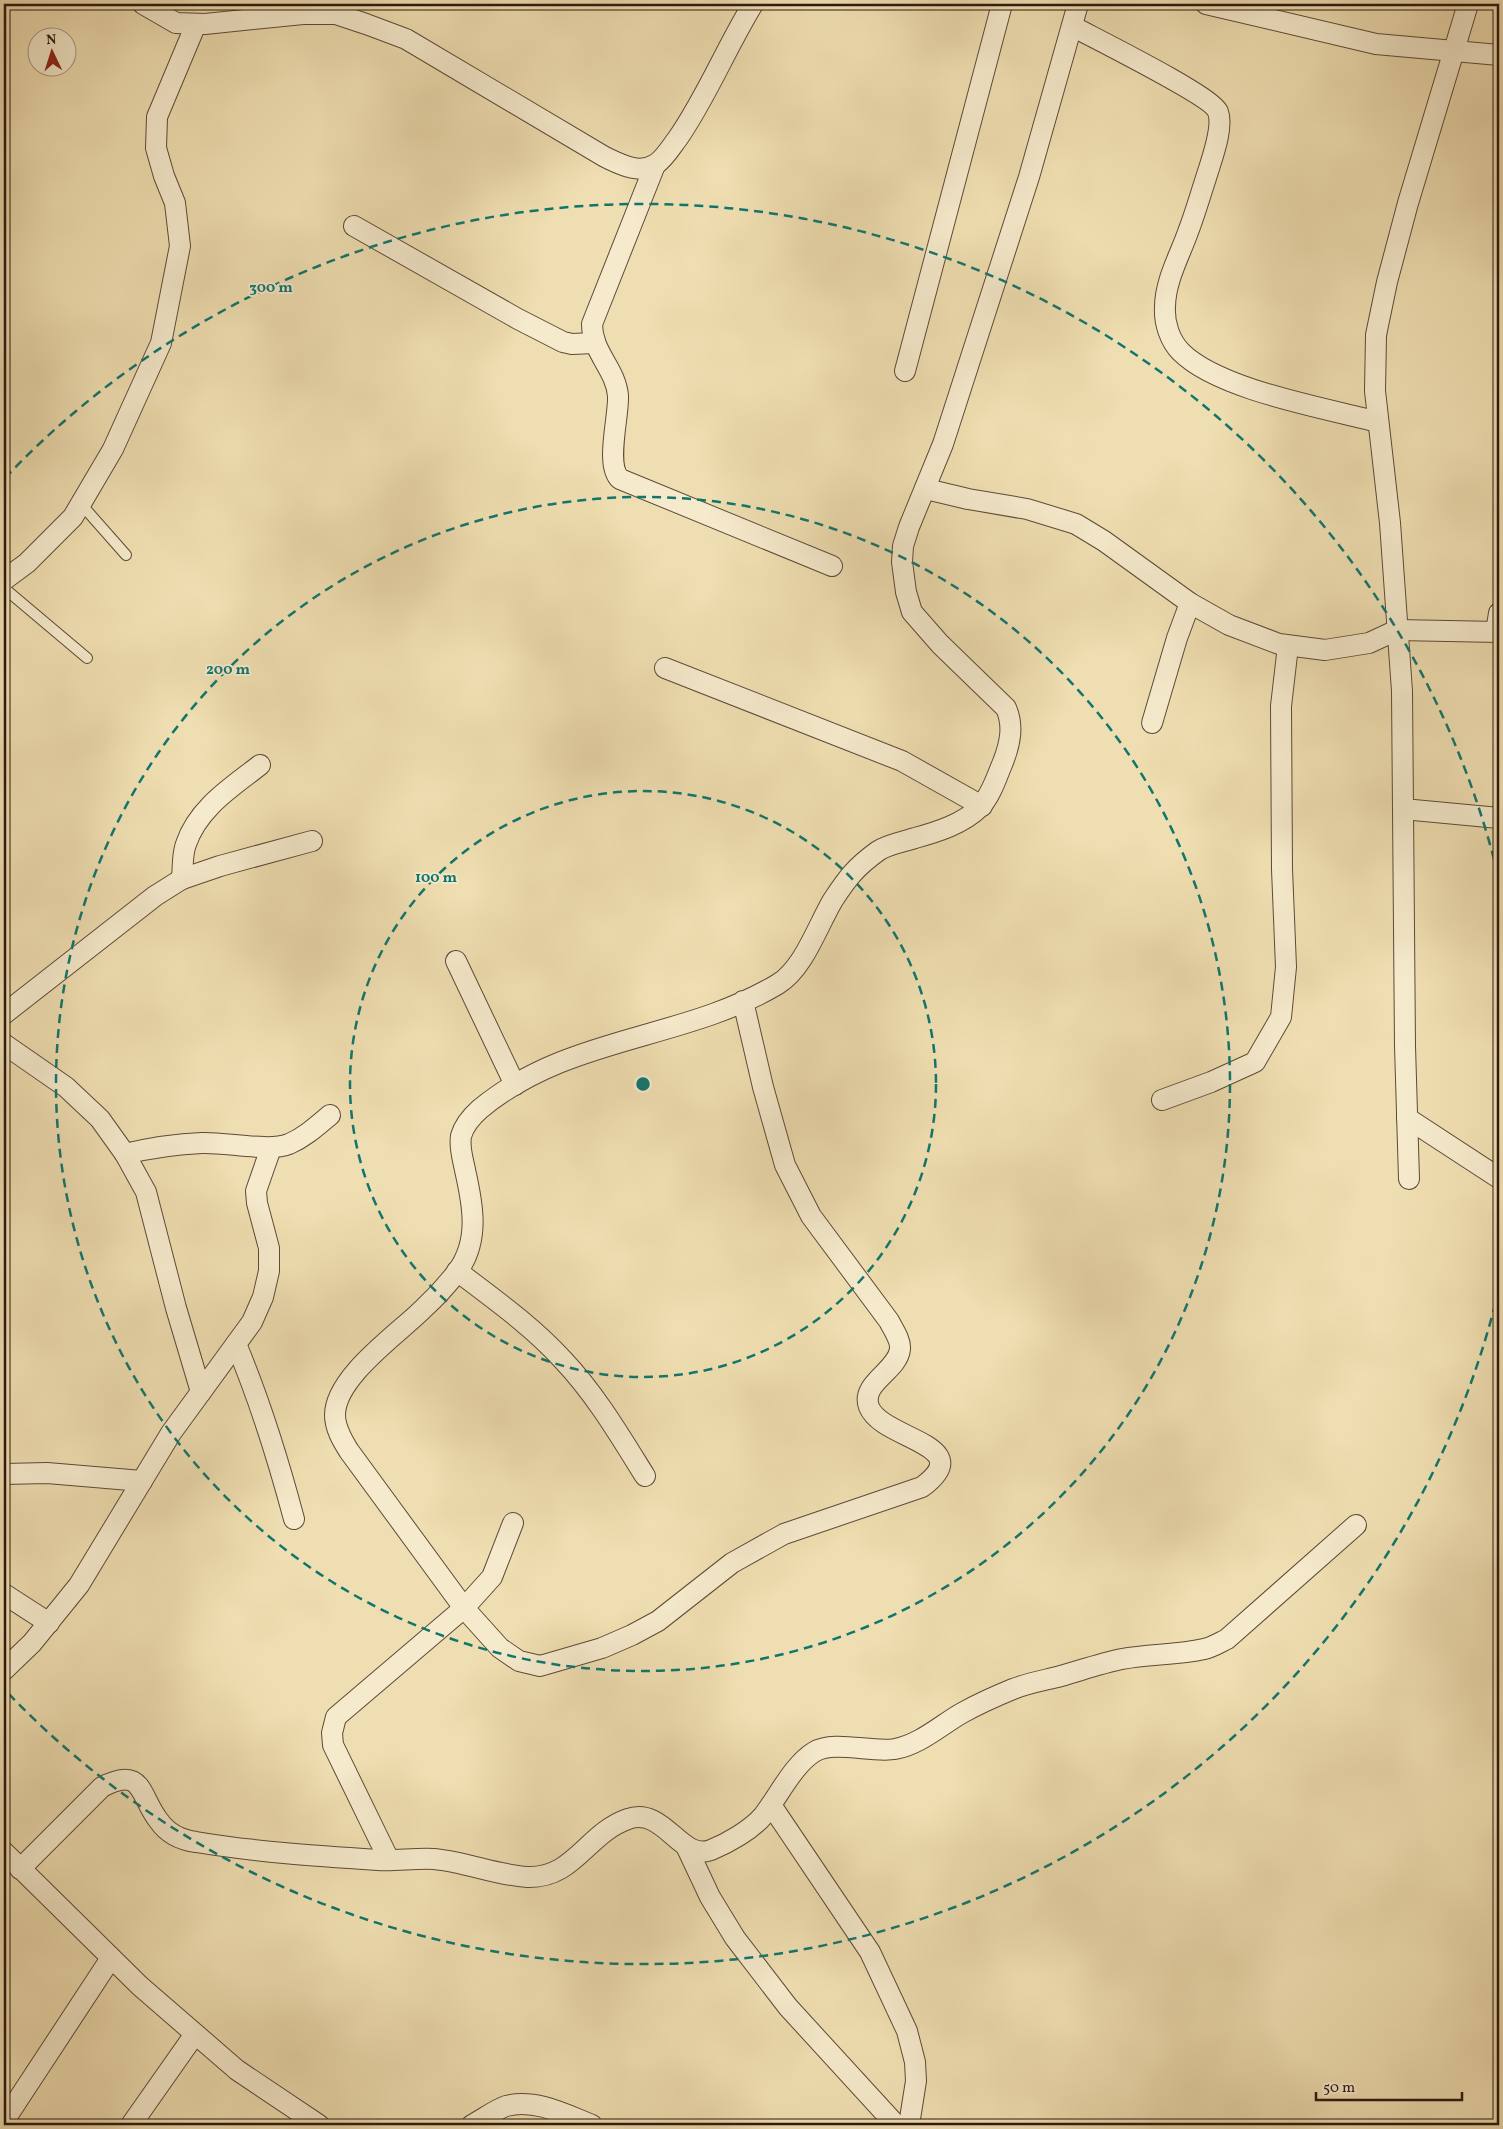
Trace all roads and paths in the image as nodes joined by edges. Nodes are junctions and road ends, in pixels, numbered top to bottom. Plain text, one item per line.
1 (143, 4) edge
2 (753, 4) edge
3 (1002, 4) edge
4 (1078, 4) edge
5 (1206, 4) edge
6 (1468, 4) edge
7 (265, 11) edge
8 (196, 24) junction
9 (1072, 26) junction
10 (1453, 52) junction
11 (1499, 55) edge
12 (655, 165) junction
13 (354, 226) dead end
14 (594, 343) junction
15 (905, 371) dead end
16 (1378, 422) junction
17 (926, 489) junction
18 (81, 504) junction
19 (126, 555) dead end
20 (832, 566) dead end
21 (4, 580) edge
22 (4, 588) edge
23 (1190, 603) junction
24 (1498, 626) edge
25 (1397, 630) junction
26 (1288, 646) junction
27 (87, 658) dead end
28 (665, 668) dead end
29 (1152, 724) dead end
30 (260, 765) dead end
31 (982, 806) junction
32 (1403, 809) junction
33 (1499, 818) edge
34 (312, 841) dead end
35 (182, 879) junction
36 (456, 961) dead end
37 (743, 1001) junction
38 (4, 1014) edge
39 (4, 1044) edge
40 (515, 1085) junction
41 (1162, 1100) dead end
42 (330, 1115) dead end
43 (1407, 1118) junction
44 (270, 1148) junction
45 (126, 1154) junction
46 (1409, 1178) dead end
47 (1499, 1178) edge
48 (457, 1272) junction
49 (236, 1344) junction
50 (201, 1392) junction
51 (4, 1474) edge
52 (645, 1476) dead end
53 (142, 1481) junction
54 (294, 1519) dead end
55 (513, 1523) dead end
56 (1356, 1525) dead end
57 (4, 1594) edge
58 (464, 1608) junction
59 (49, 1622) junction
60 (4, 1670) edge
61 (771, 1805) junction
62 (686, 1846) junction
63 (4, 1852) edge
64 (389, 1860) junction
65 (20, 1869) junction
66 (112, 1958) junction
67 (195, 2034) junction
68 (4, 2121) edge
69 (131, 2125) edge
70 (318, 2125) edge
71 (472, 2125) edge
72 (592, 2125) edge
73 (896, 2125) edge
74 (909, 2125) edge

1 - 8 street
2 - 12 street
3 - 15 street
4 - 9 street
5 - 10 street
6 - 10 street
7 - 8 street
7 - 12 street
8 - 18 street
9 - 16 street
9 - 17 street
10 - 11 street
10 - 16 street
12 - 14 street
13 - 14 street
14 - 20 street
16 - 25 street
17 - 23 street
17 - 31 street
18 - 19 lane
18 - 21 street
22 - 27 lane
23 - 26 street
23 - 29 street
24 - 25 street
25 - 26 street
25 - 32 street
26 - 41 street
28 - 31 street
30 - 35 street
31 - 37 street
32 - 33 street
32 - 43 street
34 - 35 street
35 - 38 street
36 - 40 street
37 - 40 street
37 - 58 street
39 - 45 street
40 - 48 street
42 - 44 street
43 - 46 street
43 - 47 street
44 - 45 street
44 - 49 street
45 - 50 street
48 - 52 street
48 - 58 street
49 - 50 street
49 - 54 street
50 - 53 street
51 - 53 street
53 - 59 street
55 - 58 street
56 - 61 street
57 - 59 street
58 - 64 street
59 - 60 street
61 - 62 street
61 - 74 street
62 - 64 street
62 - 73 street
63 - 65 street
64 - 65 street
65 - 66 street
66 - 67 street
66 - 68 street
67 - 69 street
67 - 70 street
71 - 72 street

